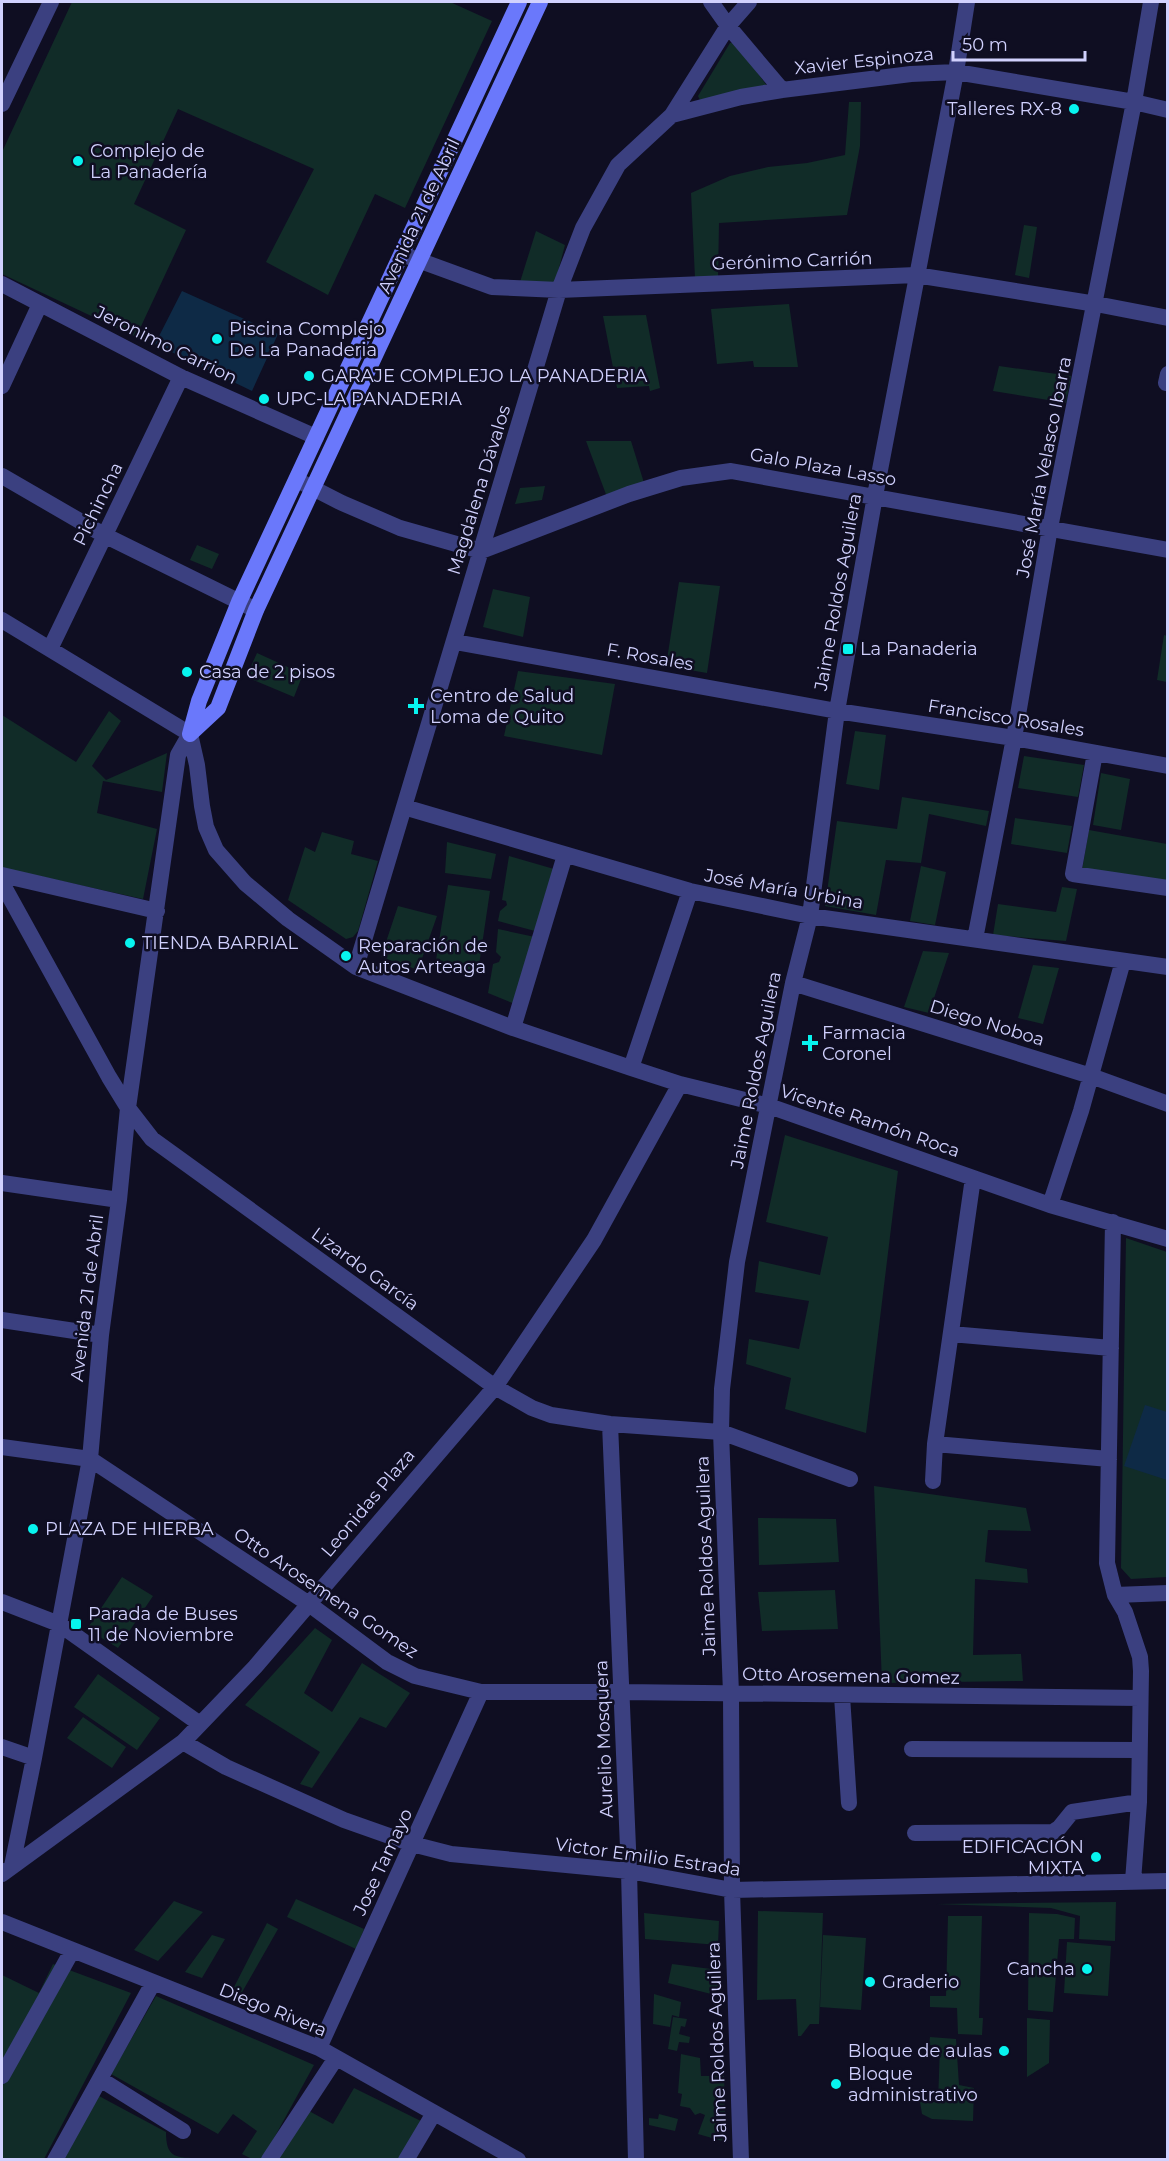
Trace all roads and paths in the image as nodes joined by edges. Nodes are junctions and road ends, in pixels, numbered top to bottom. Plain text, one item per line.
1 (51, 2) edge
2 (519, 2) edge
3 (540, 2) edge
4 (711, 2) edge
5 (749, 2) edge
6 (967, 2) edge
7 (1151, 2) edge
8 (728, 26) junction
9 (956, 72) junction
10 (782, 90) junction
11 (1134, 102) junction
12 (2, 104) edge
13 (1167, 110) edge
14 (672, 115) junction
15 (402, 253) junction
16 (419, 261) junction
17 (916, 275) junction
18 (2, 284) edge
19 (559, 290) junction
20 (40, 304) junction
21 (1096, 304) junction
22 (1167, 318) edge
23 (181, 377) junction
24 (2, 386) edge
25 (316, 437) junction
26 (2, 476) edge
27 (297, 480) junction
28 (313, 489) junction
29 (874, 496) junction
30 (1050, 528) junction
31 (104, 535) junction
32 (1167, 550) edge
33 (481, 551) junction
34 (239, 602) junction
35 (256, 610) junction
36 (2, 620) edge
37 (455, 642) junction
38 (50, 649) junction
39 (837, 711) junction
40 (190, 734) junction
41 (1014, 738) junction
42 (1095, 753) junction
43 (1167, 766) edge
44 (404, 807) junction
45 (565, 855) junction
46 (2, 874) edge
47 (2, 883) edge
48 (1167, 888) edge
49 (690, 891) junction
50 (157, 911) junction
51 (810, 916) junction
52 (975, 939) junction
53 (1123, 961) junction
54 (357, 967) junction
55 (1167, 967) edge
56 (793, 983) junction
57 (513, 1028) junction
58 (631, 1068) junction
59 (1091, 1077) junction
60 (680, 1084) junction
61 (1167, 1104) edge
62 (769, 1106) junction
63 (128, 1108) junction
64 (973, 1178) junction
65 (2, 1183) edge
66 (119, 1200) junction
67 (1050, 1204) junction
68 (1113, 1222) junction
69 (1167, 1239) edge
70 (2, 1320) edge
71 (951, 1334) junction
72 (101, 1335) junction
73 (1111, 1348) junction
74 (495, 1387) junction
75 (610, 1425) junction
76 (721, 1432) junction
77 (935, 1444) junction
78 (2, 1448) edge
79 (90, 1459) junction
80 (1109, 1459) junction
81 (850, 1479) dead end
82 (933, 1480) dead end
83 (1167, 1593) edge
84 (1115, 1595) junction
85 (2, 1602) edge
86 (309, 1604) junction
87 (59, 1624) junction
88 (481, 1692) junction
89 (622, 1692) junction
90 (731, 1693) junction
91 (842, 1696) junction
92 (1140, 1698) junction
93 (200, 1724) junction
94 (183, 1742) junction
95 (2, 1747) edge
96 (912, 1749) dead end
97 (1139, 1750) junction
98 (34, 1758) junction
99 (1138, 1802) junction
100 (849, 1803) dead end
101 (915, 1833) dead end
102 (412, 1844) junction
103 (7, 1870) edge
104 (629, 1870) junction
105 (1133, 1881) junction
106 (1167, 1881) edge
107 (732, 1890) junction
108 (2, 1922) edge
109 (72, 1951) junction
110 (153, 1983) junction
111 (319, 2048) junction
112 (336, 2058) junction
113 (2, 2076) edge
114 (99, 2079) junction
115 (434, 2113) junction
116 (183, 2131) dead end
117 (510, 2157) edge
118 (54, 2160) edge
119 (270, 2160) edge
120 (406, 2160) edge
121 (636, 2160) edge
122 (741, 2160) edge

1 - 12 street
2 - 15 main road, Avenida 21 de Abril
3 - 16 main road, Avenida 21 de Abril
4 - 8 street
5 - 8 street, Magdalena Dávalos
6 - 9 street, Jaime Roldos Aguilera
7 - 11 street, José María Velasco Ibarra
8 - 10 street
8 - 14 street, Magdalena Dávalos
9 - 10 street, Xavier Espinoza
9 - 11 street, Xavier Espinoza
9 - 17 street, Jaime Roldos Aguilera
10 - 14 street, Xavier Espinoza
11 - 13 street, Xavier Espinoza
11 - 21 street, José María Velasco Ibarra
14 - 19 street, Magdalena Dávalos
15 - 16 street, Gerónimo Carrión
15 - 25 main road, Avenida 21 de Abril
16 - 19 street, Gerónimo Carrión
16 - 28 main road, Avenida 21 de Abril
17 - 19 street, Gerónimo Carrión
17 - 21 street, Gerónimo Carrión
17 - 29 street, Jaime Roldos Aguilera
18 - 20 street, Jeronimo Carrion
19 - 33 street, Magdalena Dávalos
20 - 23 street, Jeronimo Carrion
20 - 24 street
21 - 22 street, Gerónimo Carrión
21 - 30 street, José María Velasco Ibarra
23 - 25 street, Jeronimo Carrion
23 - 31 street, Pichincha
25 - 27 main road, Avenida 21 de Abril
26 - 31 street
27 - 28 street
27 - 34 main road, Avenida 21 de Abril
28 - 33 street
28 - 35 main road, Avenida 21 de Abril
29 - 30 street, Galo Plaza Lasso
29 - 33 street, Galo Plaza Lasso
29 - 39 street, Jaime Roldos Aguilera
30 - 32 street, Galo Plaza Lasso
30 - 41 street, José María Velasco Ibarra
31 - 34 street
31 - 38 street, Pichincha
33 - 37 street, Magdalena Dávalos
34 - 35 street
34 - 40 main road, Avenida 21 de Abril
35 - 40 main road, Avenida 21 de Abril
36 - 38 street
37 - 39 street, F. Rosales
37 - 44 street, Magdalena Dávalos
38 - 40 street
39 - 41 street, Francisco Rosales
39 - 51 street, Jaime Roldos Aguilera
40 - 50 street, Avenida 21 de Abril
40 - 54 street, Vicente Ramón Roca
41 - 42 street, Francisco Rosales
41 - 52 street, José María Velasco Ibarra
42 - 43 street, Francisco Rosales
42 - 48 street
44 - 45 street, José María Urbina
44 - 54 street, Magdalena Dávalos
45 - 49 street, José María Urbina
45 - 57 street
46 - 50 street
47 - 63 street, Lizardo García
49 - 51 street, José María Urbina
49 - 58 street
50 - 63 street, Avenida 21 de Abril
51 - 52 street, José María Urbina
51 - 56 street, Jaime Roldos Aguilera
52 - 53 street, José María Urbina
53 - 55 street, José María Urbina
53 - 59 street
54 - 57 street, Vicente Ramón Roca
56 - 59 street, Diego Noboa
56 - 62 street, Jaime Roldos Aguilera
57 - 58 street, Vicente Ramón Roca
58 - 60 street, Vicente Ramón Roca
59 - 61 street, Diego Noboa
59 - 67 street
60 - 62 street, Vicente Ramón Roca
60 - 74 street, Leonidas Plaza
62 - 64 street, Vicente Ramón Roca
62 - 76 street, Jaime Roldos Aguilera
63 - 66 street, Avenida 21 de Abril
63 - 74 street, Lizardo García
64 - 67 street, Vicente Ramón Roca
64 - 71 street
65 - 66 street
66 - 72 street, Avenida 21 de Abril
67 - 68 street, Vicente Ramón Roca
68 - 69 street, Vicente Ramón Roca
68 - 73 street
70 - 72 street
71 - 73 street
71 - 77 street
72 - 79 street, Avenida 21 de Abril
73 - 80 street
74 - 75 street, Lizardo García
74 - 86 street, Leonidas Plaza
75 - 76 street, Lizardo García
75 - 89 street, Aurelio Mosquera
76 - 81 street, Lizardo García
76 - 90 street, Jaime Roldos Aguilera
77 - 80 street
77 - 82 street
78 - 79 street
79 - 86 street, Otto Arosemena Gomez
79 - 87 street, Avenida 21 de Abril
80 - 84 street
83 - 84 street
84 - 92 street
85 - 87 street
86 - 88 street, Otto Arosemena Gomez
86 - 93 street, Leonidas Plaza
87 - 93 street
87 - 98 street, Avenida 21 de Abril
88 - 89 street, Otto Arosemena Gomez
88 - 102 street, Jose Tamayo
89 - 90 street, Otto Arosemena Gomez
89 - 104 street, Aurelio Mosquera
90 - 91 street, Otto Arosemena Gomez
90 - 107 street, Jaime Roldos Aguilera
91 - 92 street, Otto Arosemena Gomez
91 - 100 street
92 - 97 street
93 - 94 street, Leonidas Plaza
94 - 102 street, Victor Emilio Estrada
94 - 103 street, Leonidas Plaza
95 - 98 street
96 - 97 street
97 - 99 street
98 - 103 street, Avenida 21 de Abril
99 - 101 street
99 - 105 street
102 - 104 street, Victor Emilio Estrada
102 - 111 street, Jose Tamayo
104 - 107 street, Victor Emilio Estrada
104 - 121 street, Aurelio Mosquera
105 - 106 street, Victor Emilio Estrada
105 - 107 street, Victor Emilio Estrada
107 - 122 street, Jaime Roldos Aguilera
108 - 109 street, Diego Rivera
109 - 110 street, Diego Rivera
109 - 113 street
110 - 111 street, Diego Rivera
110 - 114 street
111 - 112 street, Diego Rivera
112 - 115 street, Diego Rivera
112 - 119 street
114 - 116 street
114 - 118 street
115 - 117 street, Diego Rivera
115 - 120 street

